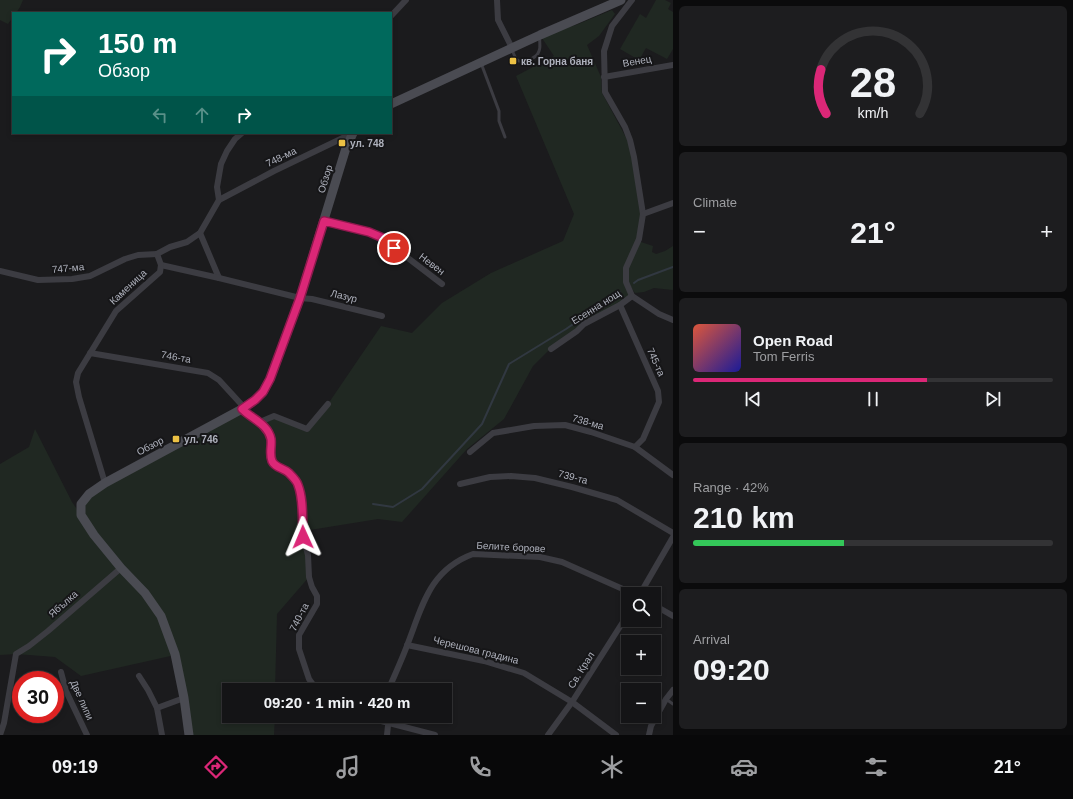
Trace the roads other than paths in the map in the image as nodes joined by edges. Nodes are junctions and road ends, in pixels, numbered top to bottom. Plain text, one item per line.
1 (406, 0) edge
2 (497, 0) edge
3 (621, 0) edge
4 (632, 0) edge
5 (604, 3) edge
6 (392, 15) edge
7 (540, 35) junction
8 (512, 48) junction
9 (480, 62) junction
10 (673, 65) edge
11 (604, 77) junction
12 (392, 104) edge
13 (241, 134) edge
14 (352, 134) edge
15 (505, 137) dead end
16 (220, 200) junction
17 (673, 203) edge
18 (643, 214) junction
19 (324, 221) junction
20 (200, 233) junction
21 (157, 254) junction
22 (161, 265) junction
23 (0, 271) edge
24 (219, 278) junction
25 (442, 284) dead end
26 (632, 296) junction
27 (300, 298) junction
28 (620, 305) junction
29 (382, 316) dead end
30 (673, 320) edge
31 (551, 350) dead end
32 (90, 353) junction
33 (328, 404) dead end
34 (242, 409) junction
35 (260, 422) junction
36 (635, 447) junction
37 (470, 452) dead end
38 (673, 475) edge
39 (105, 484) junction
40 (460, 484) dead end
41 (673, 533) edge
42 (673, 537) edge
43 (121, 568) junction
44 (644, 587) edge
45 (621, 588) edge
46 (661, 609) edge
47 (673, 616) edge
48 (621, 625) edge
49 (408, 644) junction
50 (139, 676) dead end
51 (64, 683) edge
52 (312, 683) edge
53 (391, 683) edge
54 (673, 690) edge
55 (184, 698) junction
56 (666, 699) junction
57 (572, 702) junction
58 (673, 704) edge
59 (157, 708) junction
60 (388, 723) joint
61 (0, 735) edge
62 (87, 735) edge
63 (162, 735) edge
64 (189, 735) edge
65 (387, 735) edge
66 (435, 735) edge
67 (548, 735) edge
68 (616, 735) edge
69 (648, 735) edge

1 - 6 street
2 - 8 street
3 - 5 street
4 - 11 street
5 - 7 street
7 - 8 street
7 - 8 lane
8 - 9 street
9 - 12 street
9 - 15 lane
10 - 11 street, Венец
11 - 18 street
13 - 16 street
14 - 16 street, 748-ма
14 - 19 street, Обзор
16 - 20 street
17 - 18 street
18 - 26 street
19 - 25 street, Невен
19 - 27 street, Обзор
20 - 21 street
20 - 24 street
21 - 22 street
21 - 23 street, 747-ма
22 - 24 street
22 - 32 street, Каменица
24 - 27 street
26 - 28 street, Есенна нощ
26 - 30 street
27 - 29 street, Лазур
27 - 34 street, Обзор
28 - 31 street, Есенна нощ
28 - 36 street, 745-та
32 - 34 street, 746-та
32 - 39 street, Каменица
33 - 35 street
34 - 35 street, 740-та
34 - 39 street, Обзор
35 - 52 street, 740-та
36 - 37 street, 738-ма
36 - 38 street, 738-ма
39 - 43 street, Обзор
40 - 41 street, 739-та
42 - 44 street
43 - 55 street, Обзор
43 - 61 street, Ябълка
45 - 49 street, Белите борове
46 - 47 street
48 - 57 street, Св. Крал
49 - 53 street, Белите борове
49 - 57 street, Черешова градина
50 - 59 street
51 - 62 street, Две липи
54 - 56 street
55 - 59 street
55 - 64 street, Обзор
56 - 58 lane
56 - 69 street
57 - 67 street, Св. Крал
57 - 68 street, Черешова градина
59 - 63 street
60 - 65 street
60 - 66 street

